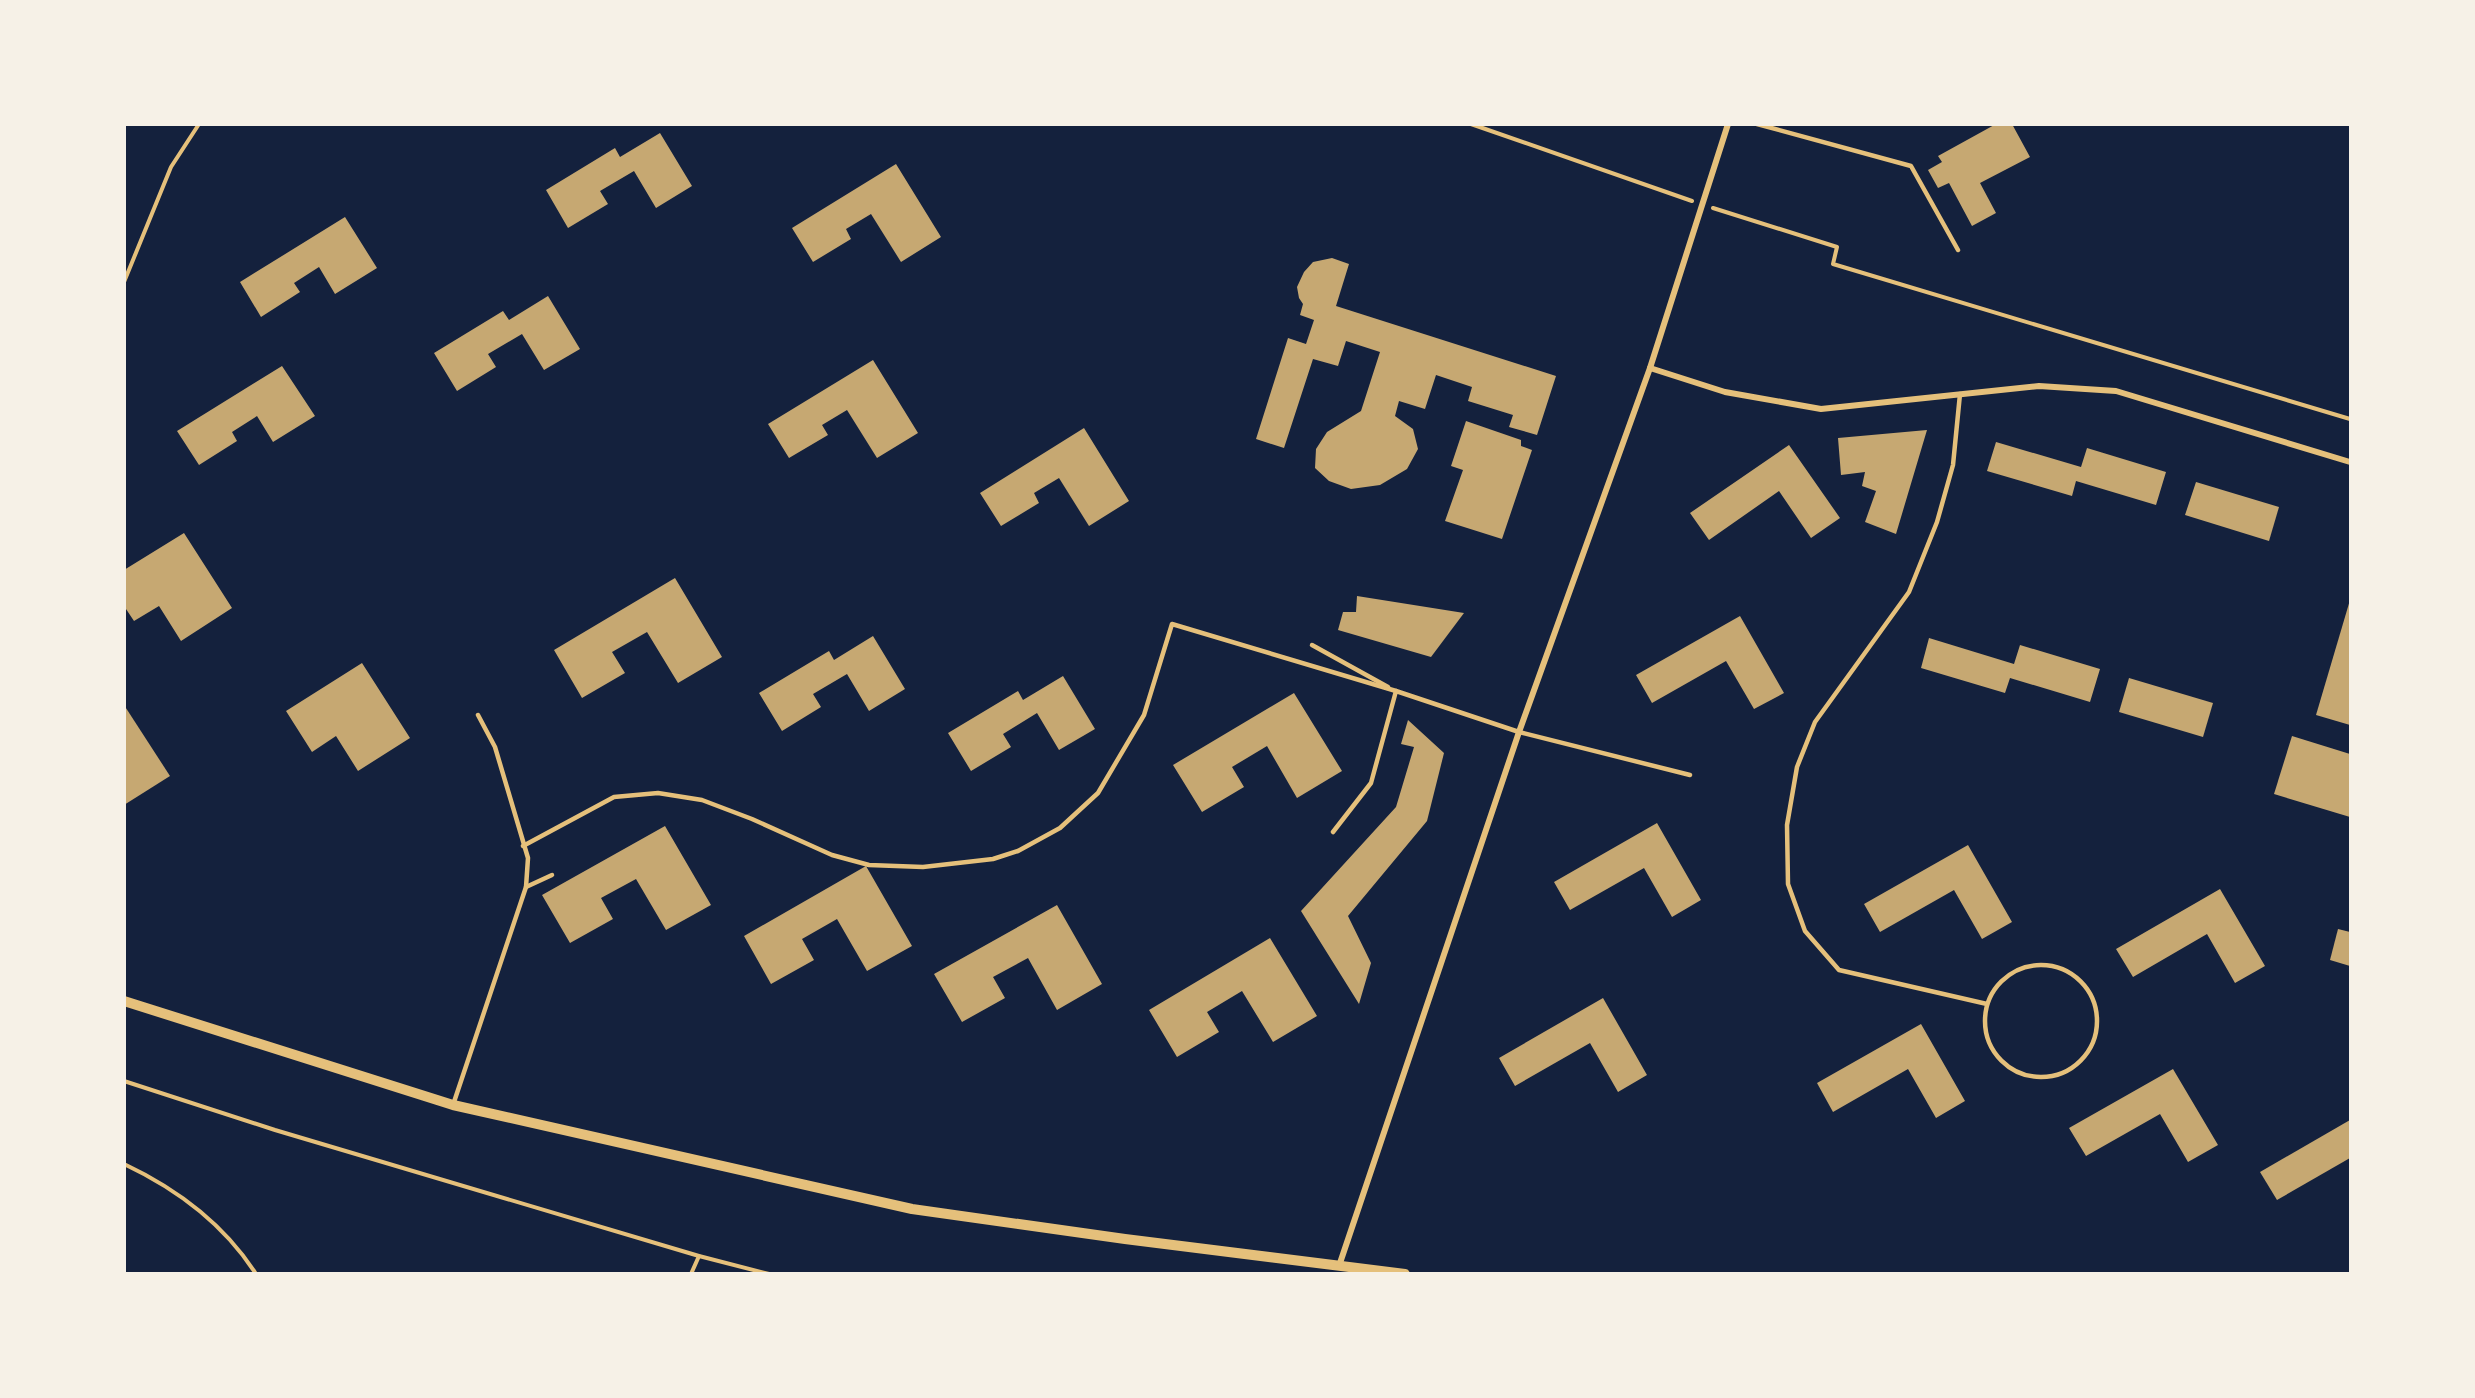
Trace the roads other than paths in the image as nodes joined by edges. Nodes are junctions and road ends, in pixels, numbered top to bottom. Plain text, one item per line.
1 (1728, 124) edge
2 (1757, 124) edge
3 (1958, 250) dead end
4 (1650, 368) junction
5 (1960, 394) junction
6 (2350, 462) edge
7 (1312, 645) dead end
8 (1396, 691) junction
9 (478, 715) dead end
10 (1519, 732) junction
11 (1690, 775) dead end
12 (1333, 832) dead end
13 (524, 846) junction
14 (552, 876) dead end
15 (526, 887) junction
16 (124, 1001) edge
17 (1987, 1004) junction
18 (453, 1105) junction
19 (1340, 1266) junction
20 (1405, 1274) edge

1 - 4 street
2 - 3 lane
4 - 5 street
4 - 10 street
5 - 6 street
5 - 17 lane
7 - 8 lane
8 - 10 lane
8 - 12 lane
8 - 13 lane
9 - 13 lane
10 - 11 lane
10 - 19 street
13 - 15 lane
14 - 15 lane
15 - 18 lane
16 - 18 street
17 - 17 lane
18 - 19 street
19 - 20 street

